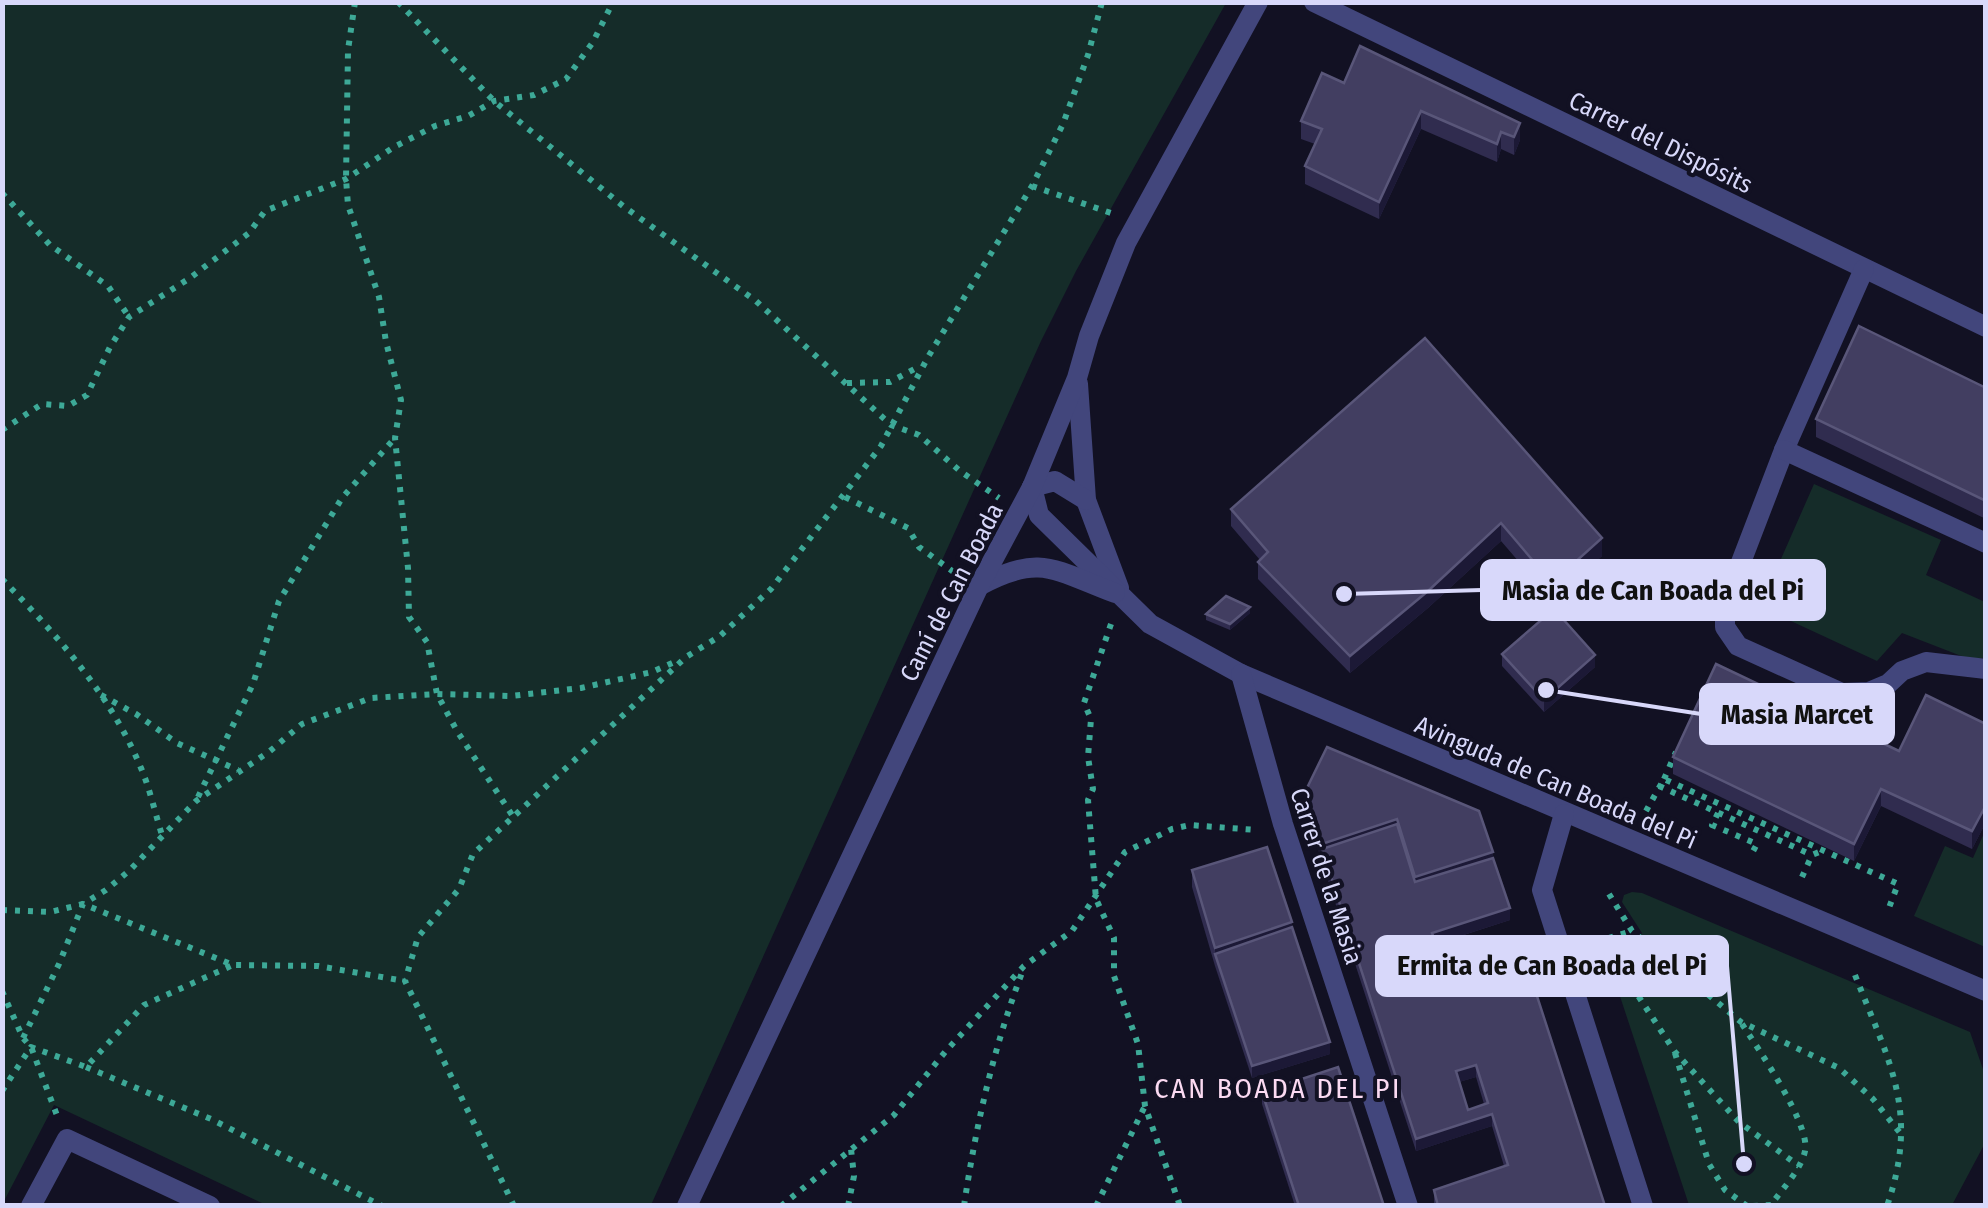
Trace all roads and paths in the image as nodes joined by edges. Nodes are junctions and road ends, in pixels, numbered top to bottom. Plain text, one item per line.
1 (355, 2) edge
2 (398, 2) edge
3 (613, 2) edge
4 (1102, 2) edge
5 (1258, 2) edge
6 (1314, 2) edge
7 (494, 101) junction
8 (346, 179) junction
9 (1032, 186) junction
10 (2, 193) edge
11 (1116, 214) dead end
12 (1864, 268) junction
13 (129, 318) junction
14 (1986, 328) edge
15 (928, 358) junction
16 (1077, 378) junction
17 (846, 382) junction
18 (891, 425) junction
19 (2, 430) edge
20 (395, 438) junction
21 (1784, 450) junction
22 (1032, 487) junction
23 (844, 496) junction
24 (999, 498) dead end
25 (1086, 500) junction
26 (1986, 543) edge
27 (2, 578) edge
28 (970, 581) junction
29 (1121, 595) junction
30 (1111, 624) dead end
31 (686, 657) junction
32 (1986, 669) edge
33 (1241, 674) junction
34 (99, 694) junction
35 (437, 694) junction
36 (1680, 743) edge
37 (215, 760) junction
38 (240, 770) junction
39 (1661, 782) junction
40 (196, 801) junction
41 (1646, 811) dead end
42 (1718, 813) junction
43 (1564, 814) junction
44 (514, 818) junction
45 (1262, 830) dead end
46 (162, 835) junction
47 (1824, 850) junction
48 (1812, 855) junction
49 (1752, 856) dead end
50 (1802, 877) dead end
51 (1609, 894) dead end
52 (1096, 899) junction
53 (82, 904) junction
54 (2, 910) edge
55 (1887, 913) dead end
56 (1632, 932) junction
57 (1596, 942) dead end
58 (1610, 953) dead end
59 (233, 964) junction
60 (1024, 966) junction
61 (1855, 975) dead end
62 (404, 981) junction
63 (2, 991) edge
64 (1986, 992) edge
65 (1741, 1022) junction
66 (23, 1038) junction
67 (31, 1047) junction
68 (1675, 1052) junction
69 (86, 1066) junction
70 (2, 1091) edge
71 (1145, 1106) junction
72 (1901, 1134) junction
73 (67, 1138) junction
74 (851, 1149) junction
75 (1799, 1166) junction
76 (31, 1206) edge
77 (210, 1206) edge
78 (382, 1206) edge
79 (514, 1206) edge
80 (687, 1206) edge
81 (782, 1206) edge
82 (848, 1206) edge
83 (964, 1206) edge
84 (1096, 1206) edge
85 (1180, 1206) edge
86 (1408, 1206) edge
87 (1643, 1206) edge
88 (1749, 1206) edge
89 (1888, 1206) edge

1 - 8 path
2 - 7 path
3 - 7 path
4 - 9 path
5 - 16 street, Camí de Can Boada
6 - 12 street, Carrer del Dispósits
7 - 8 path
7 - 17 path
8 - 13 path
8 - 20 path
9 - 11 path
9 - 15 path
10 - 13 path
12 - 14 street, Carrer del Dispósits
12 - 21 street
13 - 19 path
15 - 17 path
15 - 18 path
16 - 22 street, Camí de Can Boada
16 - 25 street
17 - 18 path
18 - 23 path
18 - 24 path
20 - 35 path
20 - 37 path
21 - 26 street
21 - 32 street
22 - 25 street
22 - 28 street, Camí de Can Boada
22 - 29 street, Avinguda de Can Boada del Pi
23 - 28 path
23 - 31 path
25 - 29 street
27 - 34 path
28 - 29 street
28 - 80 street, Camí de Can Boada
29 - 33 street, Avinguda de Can Boada del Pi
30 - 52 path
31 - 35 path
31 - 44 path
33 - 43 street, Avinguda de Can Boada del Pi
33 - 86 street, Carrer de la Masia
34 - 37 path
34 - 46 path
35 - 38 path
35 - 44 path
36 - 39 path
37 - 38 path
37 - 40 path
38 - 40 path
39 - 41 path
39 - 42 path
39 - 47 path
40 - 46 path
42 - 48 path
42 - 49 path
43 - 64 street, Avinguda de Can Boada del Pi
43 - 87 street
44 - 62 path
45 - 52 path
46 - 53 path
47 - 48 path
47 - 55 path
48 - 50 path
51 - 56 path
52 - 60 path
52 - 71 path
53 - 54 path
53 - 59 path
53 - 66 path
56 - 57 path
56 - 65 path
58 - 68 path
59 - 62 path
59 - 69 path
60 - 74 path
60 - 83 path
61 - 72 path
62 - 79 path
63 - 66 path
65 - 72 path
65 - 75 path
66 - 67 path
67 - 69 path
67 - 70 path
67 - 73 path
68 - 75 path
68 - 88 path
69 - 78 path
71 - 84 path
71 - 85 path
72 - 89 path
73 - 76 street
73 - 77 street
74 - 81 path
74 - 82 path
75 - 88 path

